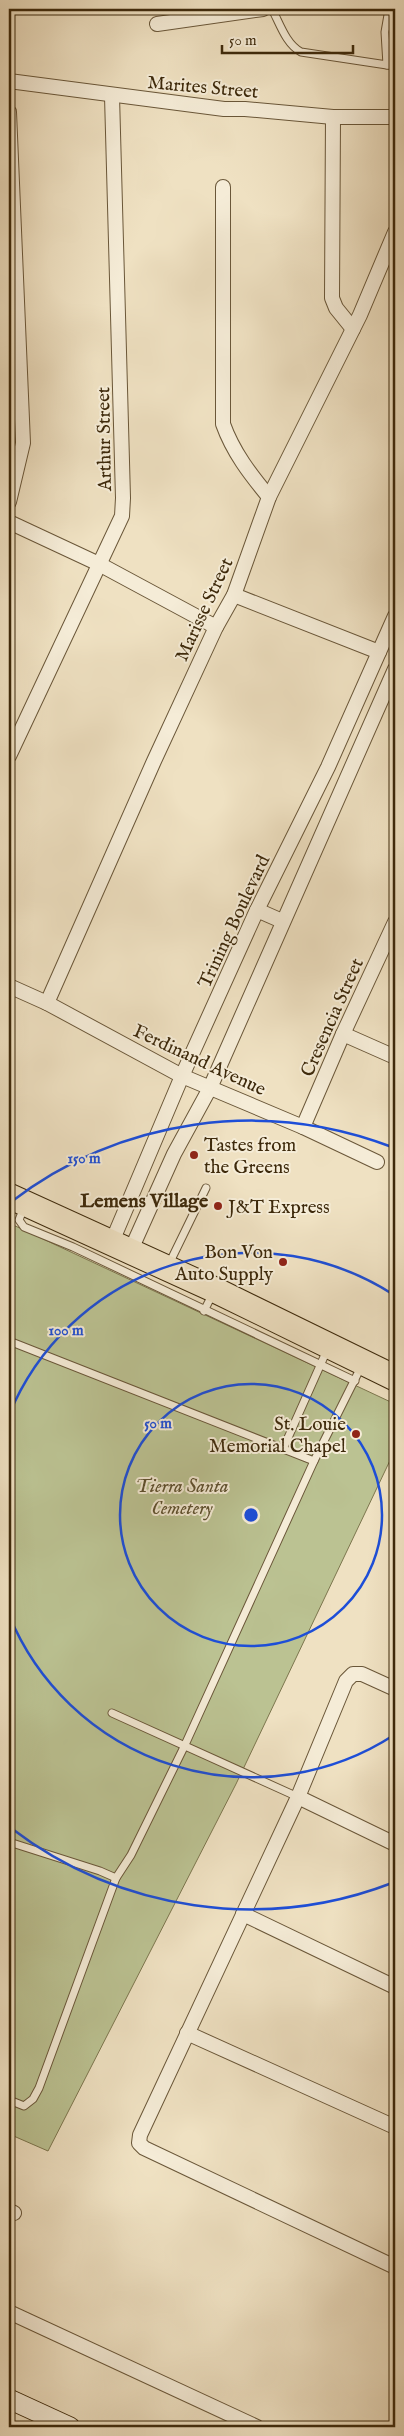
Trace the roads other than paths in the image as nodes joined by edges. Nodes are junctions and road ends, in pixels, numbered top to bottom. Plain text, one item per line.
1 (263, 9) edge
2 (272, 9) edge
3 (389, 9) edge
4 (157, 24) dead end
5 (391, 65) edge
6 (9, 81) edge
7 (112, 96) junction
8 (9, 112) edge
9 (333, 117) junction
10 (395, 117) edge
11 (223, 187) dead end
12 (395, 232) edge
13 (353, 329) junction
14 (270, 497) junction
15 (9, 502) edge
16 (9, 522) edge
17 (99, 564) junction
18 (234, 595) junction
19 (395, 616) edge
20 (216, 627) junction
21 (391, 639) edge
22 (379, 652) junction
23 (395, 669) edge
24 (9, 756) edge
25 (328, 767) junction
26 (348, 774) junction
27 (257, 910) junction
28 (282, 921) junction
29 (395, 922) edge
30 (390, 943) edge
31 (9, 986) edge
32 (47, 1003) junction
33 (343, 1034) junction
34 (395, 1057) edge
35 (182, 1076) junction
36 (210, 1088) junction
37 (303, 1127) junction
38 (377, 1162) dead end
39 (206, 1188) dead end
40 (17, 1200) edge
41 (131, 1261) junction
42 (9, 1342) edge
43 (324, 1355) junction
44 (359, 1372) junction
45 (392, 1374) edge
46 (283, 1449) junction
47 (314, 1461) junction
48 (395, 1689) edge
49 (112, 1713) dead end
50 (184, 1746) junction
51 (298, 1797) junction
52 (9, 1842) edge
53 (395, 1844) edge
54 (116, 1878) junction
55 (243, 1914) junction
56 (395, 1987) edge
57 (187, 2033) junction
58 (9, 2100) edge
59 (395, 2128) edge
60 (395, 2267) edge
61 (9, 2312) edge
62 (9, 2399) edge
63 (70, 2427) edge
64 (257, 2427) edge

1 - 4 street
2 - 5 lane
3 - 5 lane
6 - 7 street, Marites Street
7 - 9 street, Marites Street
7 - 17 street, Arthur Street
8 - 15 street
9 - 10 street, Marites Street
9 - 13 street
11 - 14 street
12 - 13 street, Marisse Street
13 - 14 street, Marisse Street
14 - 18 street, Marisse Street
16 - 17 street
17 - 20 street
17 - 24 street, Arthur Street
18 - 20 street, Marisse Street
18 - 22 street
19 - 21 street, Trining Boulevard
20 - 32 street, Marisse Street
21 - 22 street, Trining Boulevard
22 - 25 street, Trining Boulevard
23 - 26 street
25 - 26 street
25 - 27 street, Trining Boulevard
26 - 28 street
27 - 28 street
27 - 35 street, Trining Boulevard
28 - 36 street
29 - 30 street, Cresencia Street
30 - 33 street, Cresencia Street
31 - 32 street, Ferdinand Avenue
32 - 35 street, Ferdinand Avenue
33 - 34 street
33 - 37 street, Cresencia Street
35 - 36 street, Ferdinand Avenue
35 - 41 street, Trining Boulevard
36 - 37 street, Ferdinand Avenue
36 - 41 street
37 - 38 street, Ferdinand Avenue
39 - 41 lane
40 - 41 highway
41 - 43 highway
42 - 46 lane
43 - 44 highway
43 - 46 lane
44 - 45 highway
44 - 47 lane
46 - 47 lane
47 - 50 lane
48 - 51 street
49 - 50 lane
50 - 51 lane
50 - 54 lane
51 - 53 street
51 - 55 street
52 - 54 lane
54 - 58 lane
55 - 56 street
55 - 57 street
57 - 59 street
57 - 60 street
61 - 64 street
62 - 63 main road

